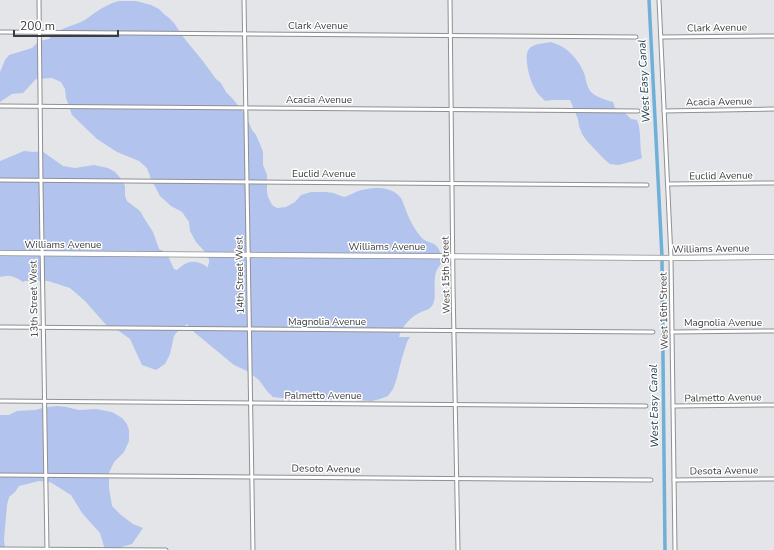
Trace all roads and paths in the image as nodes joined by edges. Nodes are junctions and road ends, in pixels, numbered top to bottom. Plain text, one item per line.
1 (39, 0) edge
2 (244, 0) edge
3 (450, 0) edge
4 (659, 0) edge
5 (0, 32) edge
6 (39, 32) junction
7 (245, 34) junction
8 (451, 36) junction
9 (774, 36) edge
10 (636, 37) dead end
11 (661, 37) junction
12 (0, 106) edge
13 (40, 106) junction
14 (246, 108) junction
15 (451, 109) junction
16 (638, 110) dead end
17 (774, 110) edge
18 (664, 111) junction
19 (0, 180) edge
20 (41, 180) junction
21 (247, 182) junction
22 (452, 183) junction
23 (774, 183) edge
24 (668, 184) junction
25 (647, 185) dead end
26 (0, 253) edge
27 (42, 254) junction
28 (248, 255) junction
29 (453, 257) junction
30 (774, 257) edge
31 (671, 258) junction
32 (0, 327) edge
33 (43, 328) junction
34 (249, 329) junction
35 (455, 331) junction
36 (774, 331) edge
37 (653, 332) dead end
38 (672, 332) junction
39 (0, 401) edge
40 (44, 401) junction
41 (250, 403) junction
42 (456, 405) junction
43 (774, 405) edge
44 (646, 406) dead end
45 (673, 406) junction
46 (0, 475) edge
47 (46, 475) junction
48 (251, 477) junction
49 (457, 478) junction
50 (774, 479) edge
51 (651, 480) dead end
52 (674, 480) junction
53 (0, 549) edge
54 (47, 550) edge
55 (166, 550) edge
56 (253, 550) edge
57 (458, 550) edge
58 (675, 550) edge

1 - 6 street, 13th Street West
2 - 7 street, 14th Street West
3 - 8 street, West 15th Street
4 - 11 street, West 16th Street
5 - 6 street, Clark Avenue
6 - 7 street, Clark Avenue
6 - 13 street, 13th Street West
7 - 8 street, Clark Avenue
7 - 14 street, 14th Street West
8 - 10 street, Clark Avenue
8 - 15 street, West 15th Street
9 - 11 street, Clark Avenue
11 - 18 street, West 16th Street
12 - 13 street, Acacia Avenue
13 - 14 street, Acacia Avenue
13 - 20 street, 13th Street West
14 - 15 street, Acacia Avenue
14 - 21 street, 14th Street West
15 - 16 street, Acacia Avenue
15 - 22 street, West 15th Street
17 - 18 street, Acacia Avenue
18 - 24 street, West 16th Street
19 - 20 street, Euclid Avenue
20 - 21 street, Euclid Avenue
20 - 27 street, 13th Street West
21 - 22 street, Euclid Avenue
21 - 28 street, 14th Street West
22 - 25 street, Euclid Avenue
22 - 29 street, West 15th Street
23 - 24 street, Euclid Avenue
24 - 31 street, West 16th Street
26 - 27 street, Williams Avenue
27 - 28 street, Williams Avenue
27 - 33 street, 13th Street West
28 - 29 street, Williams Avenue
28 - 34 street, 14th Street West
29 - 31 street, Williams Avenue
29 - 35 street, West 15th Street
30 - 31 street, Williams Avenue
31 - 38 street, West 16th Street
32 - 33 street, Magnolia Avenue
33 - 34 street, Magnolia Avenue
33 - 40 street, 13th Street West
34 - 35 street, Magnolia Avenue
34 - 41 street, 14th Street West
35 - 37 street, Magnolia Avenue
35 - 42 street, West 15th Street
36 - 38 street, Magnolia Avenue
38 - 45 street, West 16th Street
39 - 40 street, Palmetto Avenue
40 - 41 street, Palmetto Avenue
40 - 47 street, 13th Street West
41 - 42 street, Palmetto Avenue
41 - 48 street, 14th Street West
42 - 44 street, Palmetto Avenue
42 - 49 street, West 15th Street
43 - 45 street, Palmetto Avenue
45 - 52 street, West 16th Street
46 - 47 street, Desoto Avenue
47 - 48 street, Desoto Avenue
47 - 54 street, 13th Street West
48 - 49 street, Desoto Avenue
48 - 56 street, 14th Street West
49 - 51 street, Desoto Avenue
49 - 57 street, West 15th Street
50 - 52 street, Desota Avenue
52 - 58 street, West 16th Street
53 - 54 street
54 - 55 street

